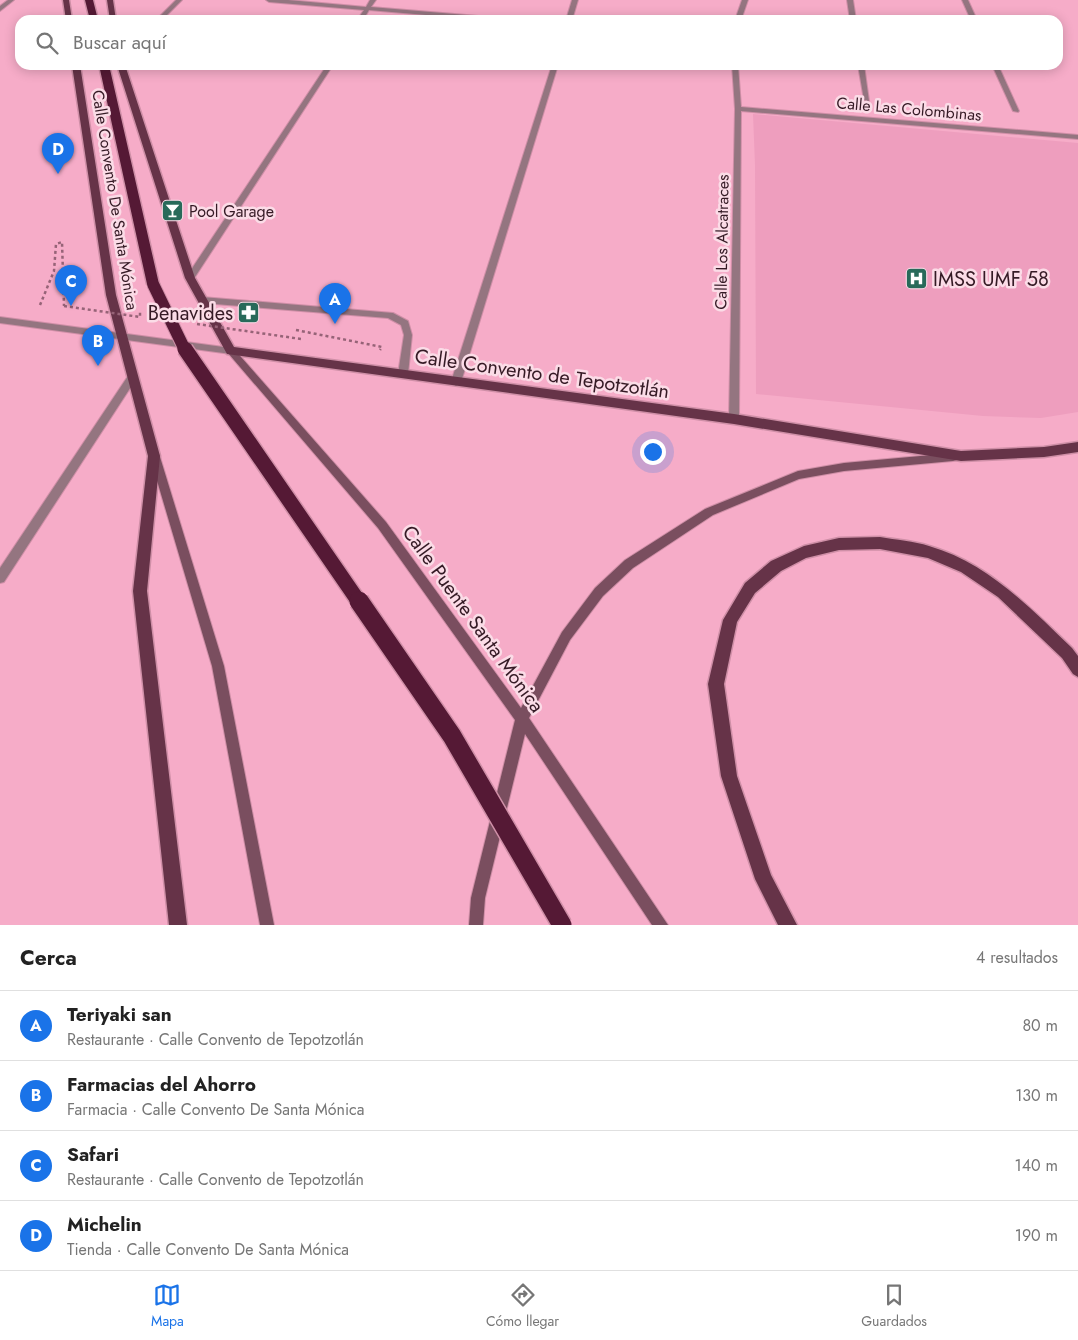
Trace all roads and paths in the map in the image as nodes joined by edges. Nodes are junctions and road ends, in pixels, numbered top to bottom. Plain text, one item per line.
1 (11, 0) edge
2 (66, 0) edge
3 (89, 0) edge
4 (110, 0) edge
5 (178, 0) edge
6 (269, 0) edge
7 (374, 0) edge
8 (575, 0) edge
9 (745, 0) edge
10 (850, 0) edge
11 (965, 0) edge
12 (0, 9) edge
13 (367, 9) junction
14 (68, 15) edge
15 (93, 15) edge
16 (112, 15) edge
17 (163, 15) edge
18 (363, 15) edge
19 (441, 15) edge
20 (570, 15) edge
21 (740, 15) edge
22 (852, 15) edge
23 (972, 15) edge
24 (77, 70) edge
25 (105, 70) edge
26 (123, 70) edge
27 (327, 70) edge
28 (553, 70) edge
29 (735, 70) edge
30 (862, 70) edge
31 (997, 70) edge
32 (867, 100) dead end
33 (738, 109) junction
34 (1016, 111) dead end
35 (1078, 137) edge
36 (190, 278) junction
37 (202, 300) junction
38 (64, 306) dead end
39 (0, 320) edge
40 (31, 324) junction
41 (295, 330) dead end
42 (122, 338) junction
43 (300, 339) dead end
44 (310, 341) dead end
45 (232, 351) junction
46 (377, 357) dead end
47 (403, 374) junction
48 (133, 376) junction
49 (456, 382) junction
50 (734, 419) junction
51 (1078, 448) edge
52 (154, 456) junction
53 (961, 456) junction
54 (0, 578) edge
55 (1078, 669) edge
56 (522, 719) junction
57 (178, 925) edge
58 (267, 925) edge
59 (476, 925) edge
60 (562, 925) edge
61 (661, 925) edge
62 (788, 925) edge

1 - 12 street
2 - 14 main road
3 - 15 highway
4 - 16 main road
5 - 17 street
6 - 13 street
7 - 13 street
8 - 20 street
9 - 21 street
10 - 22 street
11 - 23 street
13 - 18 street
13 - 19 street
24 - 42 main road, Calle Convento De Santa Mónica
25 - 60 highway, bridge
26 - 36 main road, Calle Convento De Santa Mónica
27 - 36 street
28 - 49 street
29 - 33 street, Calle Los Alcatraces
30 - 32 street
31 - 34 street
33 - 35 street, Calle Las Colombinas
33 - 50 street, Calle Los Alcatraces
36 - 37 main road, Calle Convento De Santa Mónica
37 - 45 main road, Calle Convento De Santa Mónica
37 - 47 street
38 - 40 path
39 - 40 street, Calle Convento de Tepotzotlán
40 - 42 street, Calle Convento de Tepotzotlán
41 - 46 path
42 - 45 street, Calle Convento de Tepotzotlán
42 - 48 main road, Calle Convento De Santa Mónica
43 - 44 path
45 - 47 main road, Calle Convento de Tepotzotlán
45 - 56 main road, Calle Puente Santa Mónica
47 - 49 main road, Calle Convento de Tepotzotlán
48 - 52 main road, Calle Convento De Santa Mónica
48 - 54 street
49 - 50 main road, Calle Convento de Tepotzotlán
50 - 53 main road, Calle Convento de Tepotzotlán
51 - 53 main road, Calle Convento de Tepotzotlán
52 - 57 main road, Calle Convento De Santa Mónica
52 - 58 main road, Calle Convento De Santa Mónica
53 - 56 main road
55 - 62 main road
56 - 59 main road
56 - 61 main road, Calle Puente Santa Mónica

